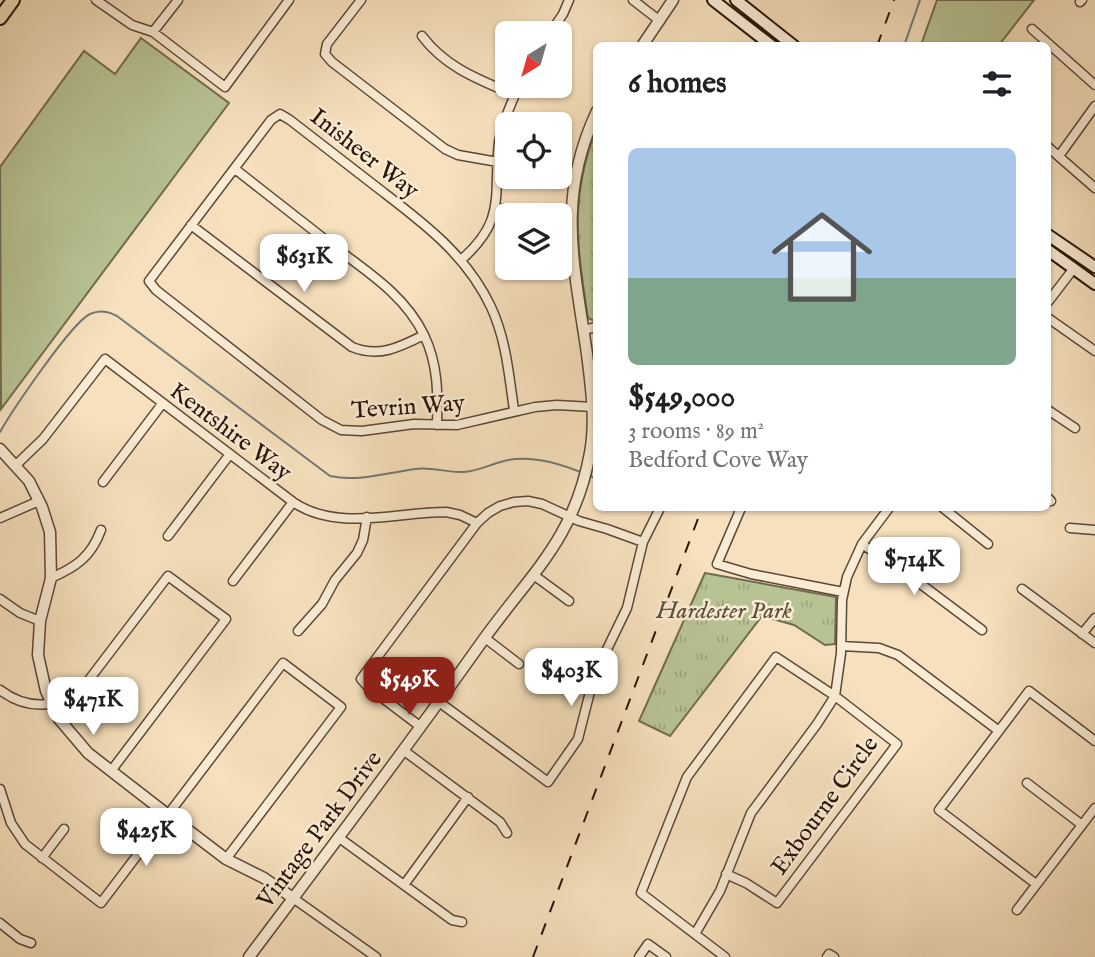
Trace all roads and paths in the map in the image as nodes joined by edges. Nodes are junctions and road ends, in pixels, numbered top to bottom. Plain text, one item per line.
1 (13, 0) edge
2 (96, 0) edge
3 (178, 0) edge
4 (289, 0) edge
5 (361, 0) edge
6 (569, 0) edge
7 (633, 0) edge
8 (673, 0) edge
9 (713, 0) edge
10 (736, 0) edge
11 (0, 18) edge
12 (558, 21) edge
13 (660, 21) junction
14 (1032, 29) dead end
15 (153, 32) junction
16 (422, 36) dead end
17 (645, 42) edge
18 (767, 42) edge
19 (789, 42) edge
20 (1047, 42) edge
21 (1051, 46) edge
22 (495, 82) edge
23 (1095, 85) edge
24 (1095, 106) edge
25 (593, 122) edge
26 (1051, 149) edge
27 (1059, 156) junction
28 (495, 161) edge
29 (234, 169) junction
30 (1095, 188) edge
31 (571, 203) edge
32 (495, 208) edge
33 (191, 225) junction
34 (1051, 236) edge
35 (572, 252) edge
36 (1051, 252) edge
37 (461, 260) junction
38 (1095, 267) edge
39 (1074, 268) junction
40 (149, 281) joint
41 (1095, 284) edge
42 (1051, 298) edge
43 (1051, 320) edge
44 (593, 328) edge
45 (583, 330) junction
46 (424, 335) junction
47 (1095, 351) edge
48 (162, 404) junction
49 (593, 407) joint
50 (514, 410) junction
51 (1051, 412) edge
52 (437, 425) junction
53 (1074, 428) dead end
54 (593, 444) edge
55 (0, 449) edge
56 (230, 454) junction
57 (16, 465) junction
58 (103, 482) dead end
59 (39, 501) junction
60 (293, 502) junction
61 (658, 511) edge
62 (740, 511) edge
63 (886, 511) edge
64 (947, 511) edge
65 (367, 517) junction
66 (571, 518) junction
67 (0, 519) edge
68 (477, 523) junction
69 (1070, 528) dead end
70 (101, 530) dead end
71 (1095, 530) edge
72 (168, 536) dead end
73 (643, 542) junction
74 (862, 544) junction
75 (988, 544) dead end
76 (535, 576) junction
77 (51, 578) junction
78 (233, 581) dead end
79 (1022, 589) dead end
80 (843, 592) junction
81 (0, 599) edge
82 (569, 601) dead end
83 (1095, 618) edge
84 (40, 621) junction
85 (982, 630) dead end
86 (298, 631) dead end
87 (1082, 634) junction
88 (485, 638) junction
89 (1095, 643) edge
90 (841, 646) junction
91 (519, 664) dead end
92 (0, 690) edge
93 (835, 696) junction
94 (439, 702) junction
95 (51, 704) junction
96 (421, 727) junction
97 (999, 731) junction
98 (1095, 741) edge
99 (403, 750) junction
100 (111, 771) junction
101 (1027, 783) dead end
102 (0, 789) edge
103 (468, 797) junction
104 (1095, 808) edge
105 (168, 815) junction
106 (11, 823) junction
107 (1082, 825) junction
108 (0, 828) edge
109 (64, 829) dead end
110 (507, 834) dead end
111 (338, 837) junction
112 (42, 858) junction
113 (226, 859) junction
114 (726, 874) junction
115 (1036, 884) junction
116 (404, 885) junction
117 (293, 898) junction
118 (1017, 910) dead end
119 (462, 922) dead end
120 (0, 923) edge
121 (695, 934) junction
122 (31, 943) dead end
123 (250, 957) edge
124 (376, 957) edge
125 (639, 957) edge
126 (666, 957) edge
127 (725, 957) edge
128 (827, 957) edge
129 (834, 957) edge

1 - 11 main road
2 - 15 street
3 - 15 street
4 - 15 street
5 - 28 street
6 - 12 street
7 - 13 street
8 - 13 street
9 - 18 main road
10 - 19 main road
13 - 17 street
14 - 20 street
16 - 22 street
21 - 23 street
24 - 27 street
25 - 31 street, Vintage Park Drive
26 - 27 street
27 - 30 street
29 - 33 street, Inisheer Way
29 - 37 street, Inisheer Way
29 - 46 street
32 - 37 street
33 - 40 street, Inisheer Way
33 - 46 street
34 - 38 main road
35 - 45 street, Vintage Park Drive
36 - 39 main road
37 - 50 street, Inisheer Way
39 - 41 main road
39 - 42 street
40 - 52 street, Tevrin Way
43 - 47 street
44 - 45 street
45 - 49 street, Vintage Park Drive
46 - 52 street
48 - 56 street, Kentshire Way
48 - 57 street, Kentshire Way
48 - 58 street
49 - 50 street, Tevrin Way
50 - 52 street, Tevrin Way
51 - 53 street
54 - 66 street, Vintage Park Drive
55 - 57 street
56 - 60 street, Kentshire Way
56 - 72 street
57 - 59 street
59 - 67 street
59 - 77 street
60 - 65 street, Kentshire Way
60 - 78 street
61 - 73 street
62 - 80 street
63 - 74 street
64 - 75 street
65 - 68 street, Kentshire Way
65 - 86 street
66 - 68 street
66 - 73 street
66 - 76 street, Vintage Park Drive
68 - 96 street
69 - 71 street
70 - 77 street
73 - 94 street
74 - 80 street
74 - 85 street
76 - 82 street
76 - 88 street, Vintage Park Drive
77 - 84 street
79 - 87 street
80 - 90 street
81 - 84 street
83 - 87 street
84 - 95 street
87 - 89 street
88 - 91 street
88 - 94 street, Vintage Park Drive
90 - 93 street
90 - 97 street
92 - 95 street
93 - 114 street
93 - 114 street, Exbourne Circle
93 - 121 street
94 - 96 street, Vintage Park Drive
95 - 100 street
95 - 100 street
96 - 99 street, Vintage Park Drive
97 - 98 street
97 - 115 street
99 - 103 street
99 - 111 street, Vintage Park Drive
100 - 105 street
101 - 107 street
102 - 106 street
103 - 110 street
103 - 116 street
104 - 107 street
105 - 112 street
105 - 113 street
105 - 113 street
106 - 108 street
106 - 112 street
107 - 115 street
109 - 112 street
111 - 116 street
111 - 117 street, Vintage Park Drive
113 - 117 street
114 - 121 street
115 - 118 street
116 - 119 street
117 - 123 street, Vintage Park Drive
117 - 124 street
120 - 122 street
121 - 127 street
125 - 126 street
128 - 129 street

